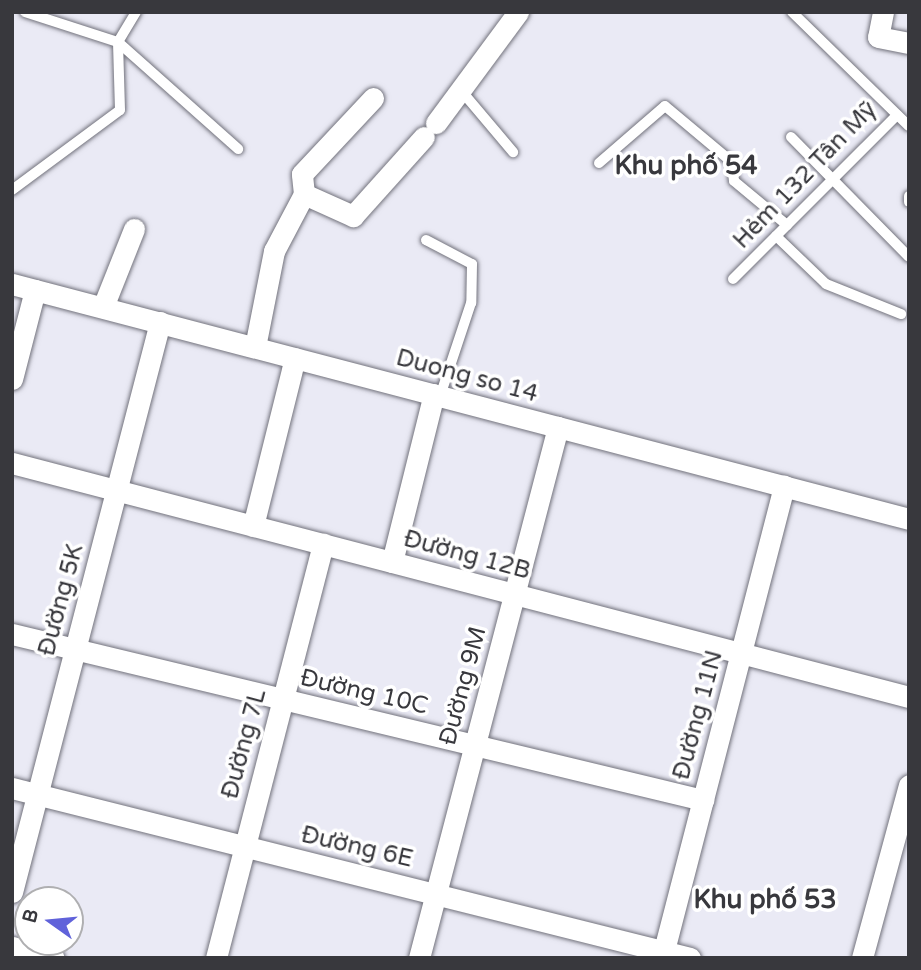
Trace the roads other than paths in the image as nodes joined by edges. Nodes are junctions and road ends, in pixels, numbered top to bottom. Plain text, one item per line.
1 (26, 12) edge
2 (136, 12) edge
3 (518, 12) edge
4 (792, 12) edge
5 (883, 12) edge
6 (118, 42) junction
7 (909, 43) edge
8 (459, 88) junction
9 (373, 98) dead end
10 (897, 115) junction
11 (909, 126) edge
12 (791, 137) dead end
13 (238, 149) dead end
14 (513, 152) dead end
15 (599, 163) dead end
16 (835, 177) junction
17 (12, 190) edge
18 (304, 194) junction
19 (909, 196) edge
20 (909, 202) edge
21 (787, 225) junction
22 (134, 229) dead end
23 (776, 236) junction
24 (426, 240) dead end
25 (909, 257) edge
26 (733, 279) dead end
27 (12, 284) edge
28 (36, 290) junction
29 (103, 307) junction
30 (901, 314) dead end
31 (160, 322) junction
32 (255, 347) junction
33 (295, 358) junction
34 (12, 379) edge
35 (437, 395) junction
36 (558, 427) junction
37 (12, 464) edge
38 (784, 486) junction
39 (116, 491) junction
40 (909, 519) edge
41 (253, 526) junction
42 (323, 544) junction
43 (392, 562) junction
44 (514, 594) junction
45 (12, 634) edge
46 (75, 649) junction
47 (741, 653) junction
48 (909, 697) edge
49 (283, 699) junction
50 (475, 745) junction
51 (909, 785) edge
52 (12, 788) edge
53 (37, 794) junction
54 (703, 800) junction
55 (244, 848) junction
56 (12, 891) edge
57 (436, 893) junction
58 (12, 947) edge
59 (663, 954) edge
60 (54, 958) edge
61 (216, 958) edge
62 (419, 958) edge
63 (690, 958) edge
64 (862, 958) edge

1 - 6 lane
2 - 6 lane
3 - 8 street
4 - 10 lane, Hẻm 132 Tân Mỹ
5 - 7 street
6 - 13 lane
6 - 17 lane
8 - 14 lane
8 - 18 street
9 - 18 street
10 - 11 lane
10 - 16 lane, Hẻm 132 Tân Mỹ
12 - 16 lane
15 - 21 lane
16 - 21 lane, Hẻm 132 Tân Mỹ
16 - 25 lane
18 - 32 street
19 - 20 lane
21 - 23 lane, Hẻm 132 Tân Mỹ
22 - 29 street
23 - 26 lane, Hẻm 132 Tân Mỹ
23 - 30 lane
24 - 35 lane
27 - 28 street, Duong so 14
28 - 29 street, Duong so 14
28 - 34 street
29 - 31 street, Duong so 14
31 - 32 street, Duong so 14
31 - 39 street, Đường 5K
32 - 33 street, Duong so 14
33 - 35 street, Duong so 14
33 - 41 street
35 - 36 street, Duong so 14
35 - 43 street
36 - 38 street, Duong so 14
36 - 44 street, Đường 9M
37 - 39 street, Đường 12B
38 - 40 street, Duong so 14
38 - 47 street, Đường 11N
39 - 41 street, Đường 12B
39 - 46 street, Đường 5K
41 - 42 street, Đường 12B
42 - 43 street, Đường 12B
42 - 49 street, Đường 7L
43 - 44 street, Đường 12B
44 - 47 street, Đường 12B
44 - 50 street, Đường 9M
45 - 46 street, Đường 10C
46 - 49 street, Đường 10C
46 - 53 street, Đường 5K
47 - 48 street, Đường 12B
47 - 54 street, Đường 11N
49 - 50 street, Đường 10C
49 - 55 street, Đường 7L
50 - 54 street, Đường 10C
50 - 57 street, Đường 9M
51 - 64 street
52 - 53 street, Đường 6E
53 - 55 street, Đường 6E
53 - 56 street, Đường 5K
54 - 59 street, Đường 11N
55 - 57 street, Đường 6E
55 - 61 street, Đường 7L
57 - 59 street, Đường 6E
57 - 62 street, Đường 9M
58 - 60 street
59 - 63 street, Đường 6E

